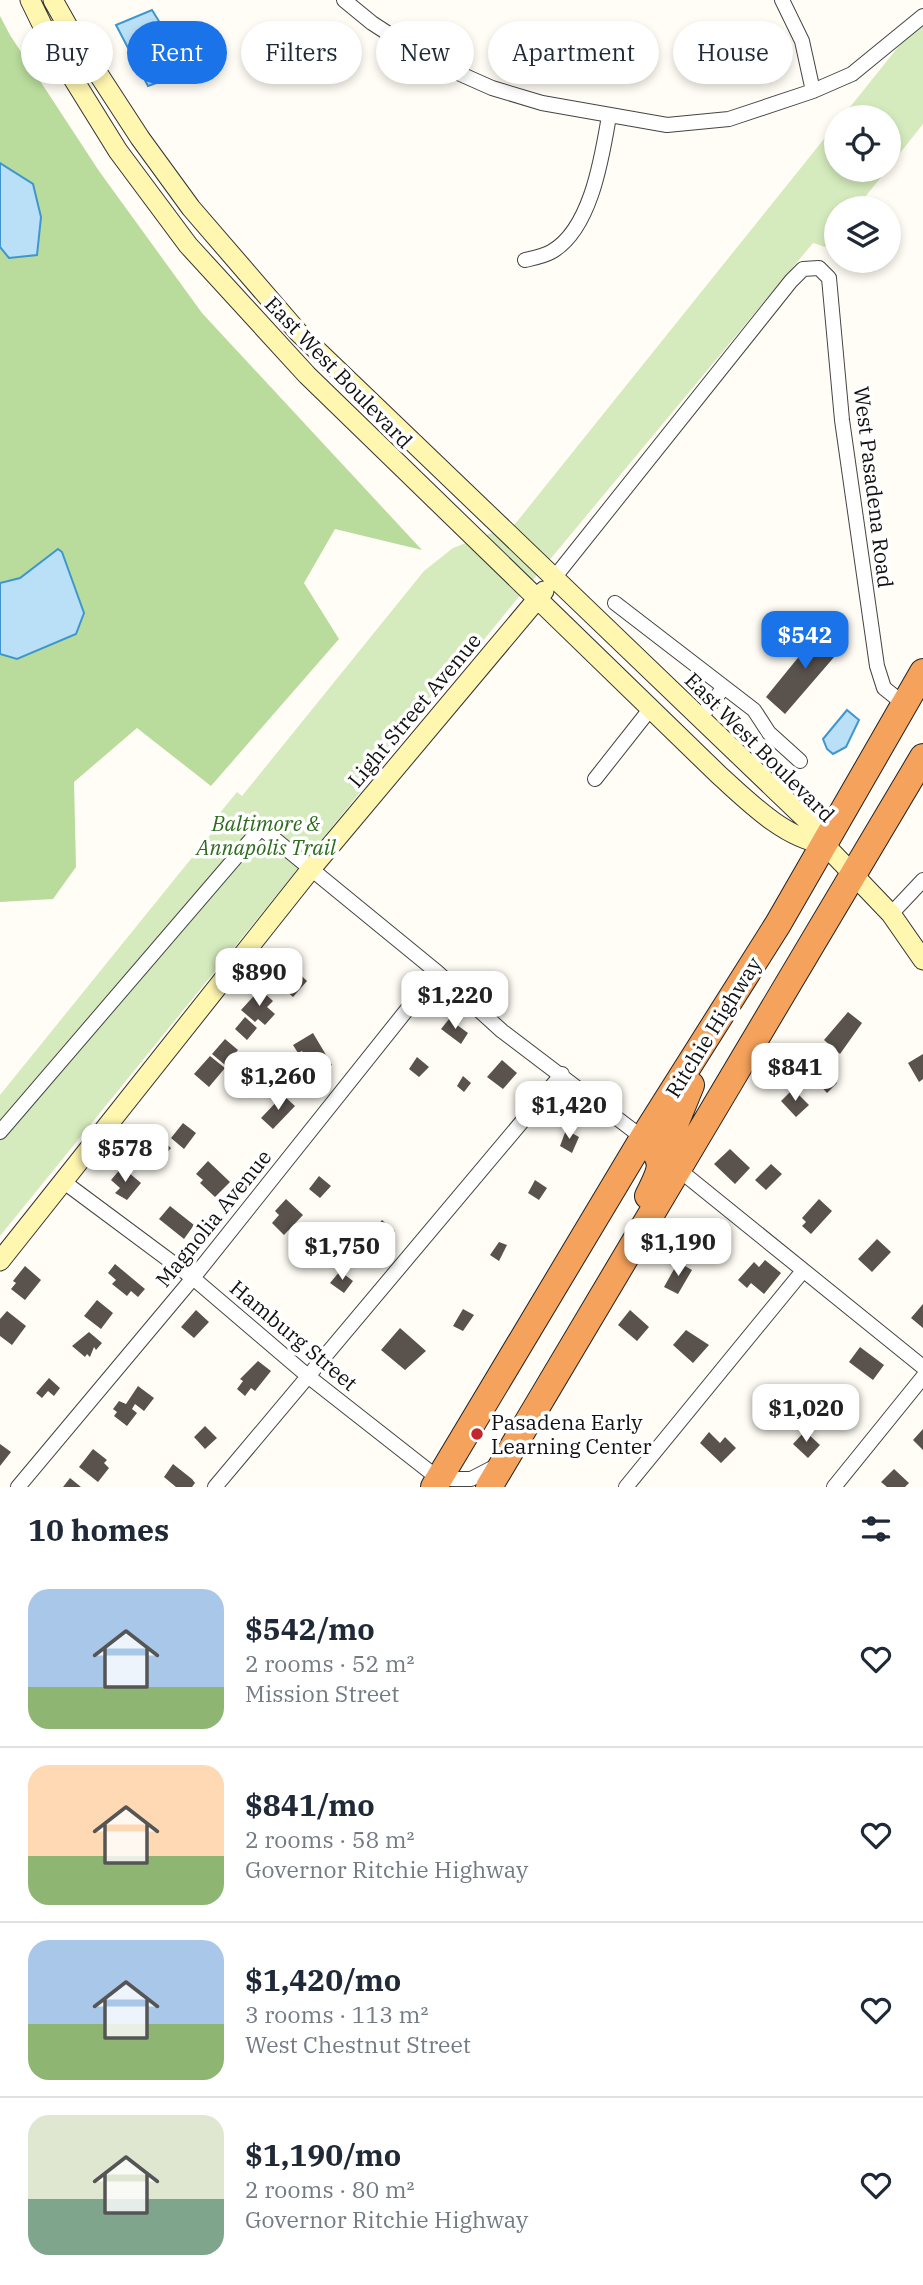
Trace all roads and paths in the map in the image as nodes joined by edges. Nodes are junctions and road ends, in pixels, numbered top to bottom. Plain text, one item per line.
1 (30, 0) edge
2 (53, 0) edge
3 (344, 0) edge
4 (782, 0) edge
5 (923, 16) edge
6 (813, 91) junction
7 (609, 116) junction
8 (525, 260) dead end
9 (819, 268) joint
10 (554, 578) junction
11 (536, 599) junction
12 (615, 603) dead end
13 (923, 672) edge
14 (724, 687) junction
15 (904, 704) junction
16 (651, 708) junction
17 (701, 717) junction
18 (923, 757) edge
19 (800, 761) dead end
20 (595, 779) dead end
21 (824, 844) junction
22 (311, 869) junction
23 (853, 873) junction
24 (923, 880) edge
25 (891, 914) junction
26 (923, 960) edge
27 (437, 972) junction
28 (719, 1018) junction
29 (562, 1074) junction
30 (0, 1132) edge
31 (643, 1139) junction
32 (678, 1169) junction
33 (64, 1182) junction
34 (0, 1261) edge
35 (802, 1272) junction
36 (193, 1278) junction
37 (604, 1294) junction
38 (923, 1367) edge
39 (309, 1377) junction
40 (923, 1377) edge
41 (505, 1461) junction
42 (436, 1483) edge
43 (18, 1487) edge
44 (215, 1487) edge
45 (489, 1487) edge
46 (626, 1487) edge
47 (834, 1487) edge

1 - 11 main road, East West Boulevard
2 - 10 main road, East West Boulevard
3 - 7 street
4 - 6 street
5 - 6 street
6 - 7 street
7 - 8 street
9 - 10 street, Light Street Avenue
9 - 15 street, West Pasadena Road
10 - 11 main road, Light Street Avenue
10 - 17 main road, East West Boulevard
11 - 16 main road, East West Boulevard
11 - 22 main road, Light Street Avenue
12 - 14 street
13 - 15 highway, Ritchie Highway
14 - 17 street
14 - 19 street
15 - 21 highway, Ritchie Highway
16 - 20 street
16 - 21 main road, East West Boulevard
17 - 21 main road, East West Boulevard
18 - 23 highway
21 - 23 main road
21 - 28 highway, Ritchie Highway
22 - 27 street
22 - 30 street
22 - 33 main road, Light Street Avenue
23 - 25 main road
23 - 32 highway
24 - 25 street
25 - 26 main road
27 - 29 street
27 - 36 street, Magnolia Avenue
28 - 31 highway, Ritchie Highway
28 - 32 highway
29 - 31 street
29 - 39 street
31 - 37 highway
31 - 42 highway, Ritchie Highway
32 - 35 street
32 - 37 highway
33 - 34 main road, Light Street Avenue
33 - 36 street, Hamburg Street
35 - 38 street
35 - 46 street
36 - 39 street, Hamburg Street
36 - 43 street, Magnolia Avenue
37 - 41 highway
39 - 42 street, Hamburg Street
39 - 44 street
40 - 47 street
41 - 42 street
41 - 45 highway

